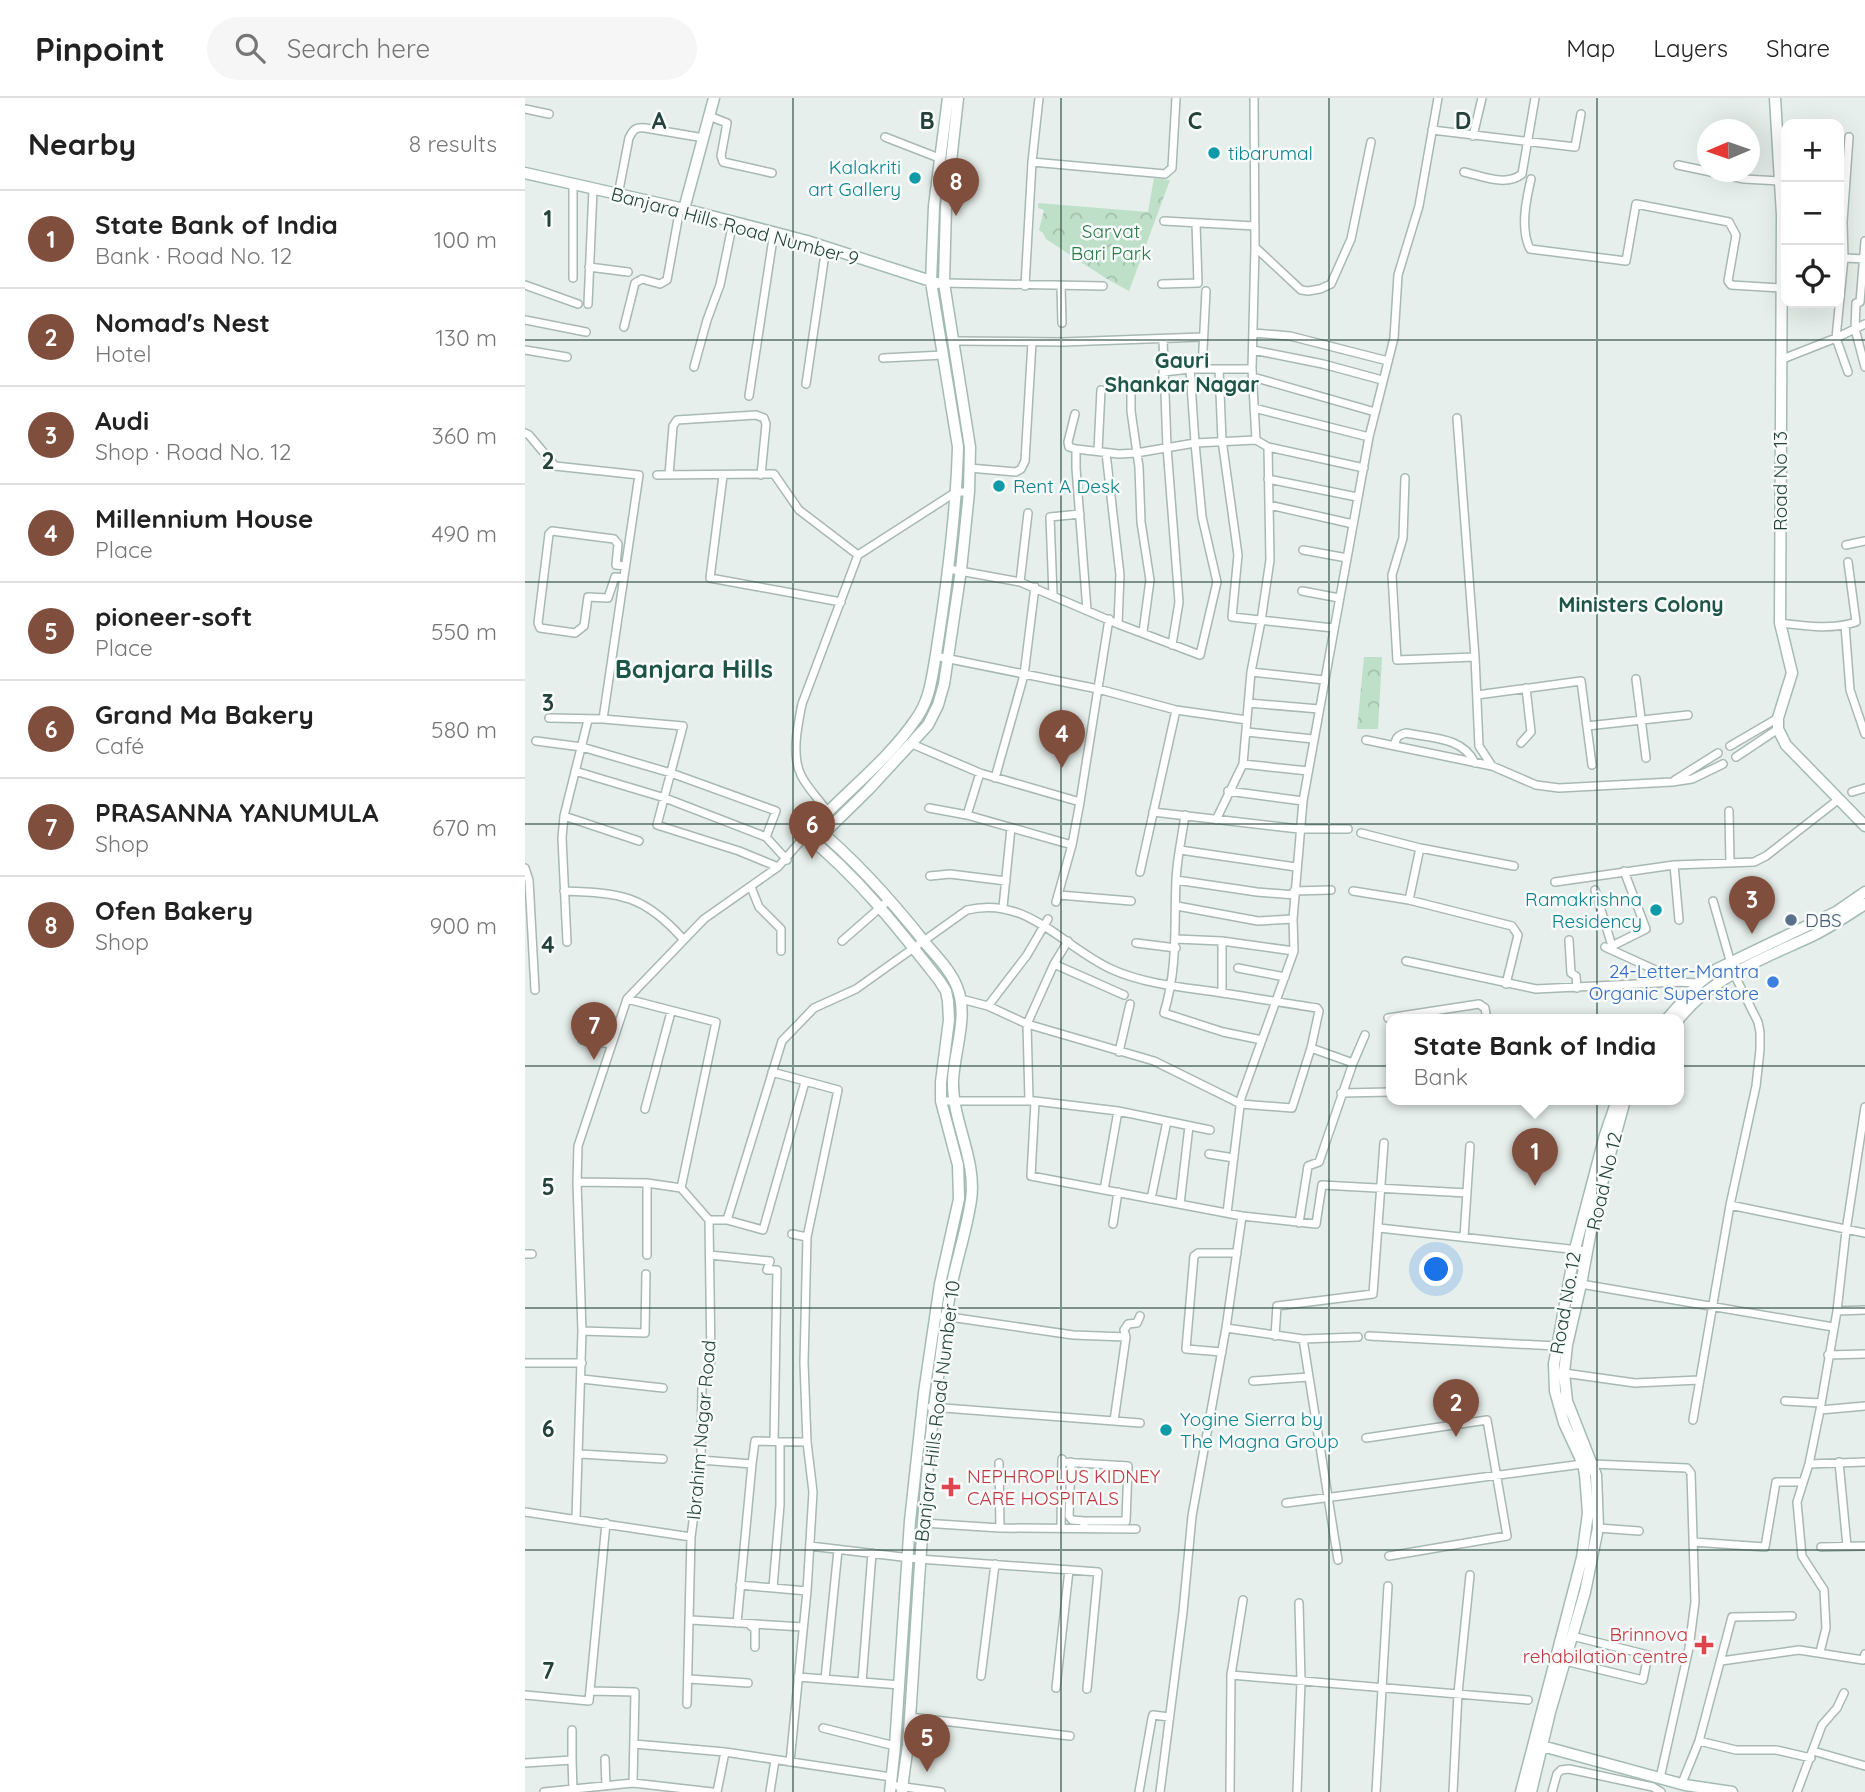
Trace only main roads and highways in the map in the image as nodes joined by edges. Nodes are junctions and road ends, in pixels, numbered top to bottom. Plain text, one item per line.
1 (714, 98) edge
2 (949, 98) edge
3 (958, 98) edge
4 (1775, 98) edge
5 (525, 173) edge
6 (682, 209) junction
7 (931, 282) junction
8 (944, 283) junction
9 (814, 826) junction
10 (1865, 826) edge
11 (824, 834) junction
12 (815, 842) junction
13 (1865, 892) edge
14 (1865, 904) edge
15 (1671, 1014) edge
16 (1683, 1014) edge
17 (1615, 1105) edge
18 (1624, 1105) edge
19 (1588, 1464) junction
20 (914, 1558) junction
21 (1542, 1746) junction
22 (891, 1785) edge
23 (902, 1789) edge
24 (1521, 1792) edge
25 (1531, 1792) edge
26 (1732, 1792) edge

1 - 6 main road
2 - 7 main road
3 - 8 main road
4 - 10 main road, Road No 13
5 - 6 main road, Banjara Hills Road Number 9
6 - 7 main road, Banjara Hills Road Number 9
7 - 8 main road, Banjara Hills Road Number 9
7 - 9 main road
8 - 11 main road
9 - 11 main road, Banjara Hills Road Number 10
9 - 12 main road, Banjara Hills Road Number 10
11 - 12 main road
11 - 20 main road, Banjara Hills Road Number 10
12 - 20 main road, Banjara Hills Road Number 10
13 - 15 main road
14 - 16 main road
17 - 19 main road, Road No. 12
18 - 19 main road, Road No 12
19 - 21 main road, Road No 12
19 - 24 main road, Road No. 12
20 - 22 main road, Banjara Hills Road Number 10
20 - 23 main road, Banjara Hills Road Number 10
21 - 25 main road, Road No 12
21 - 26 main road

